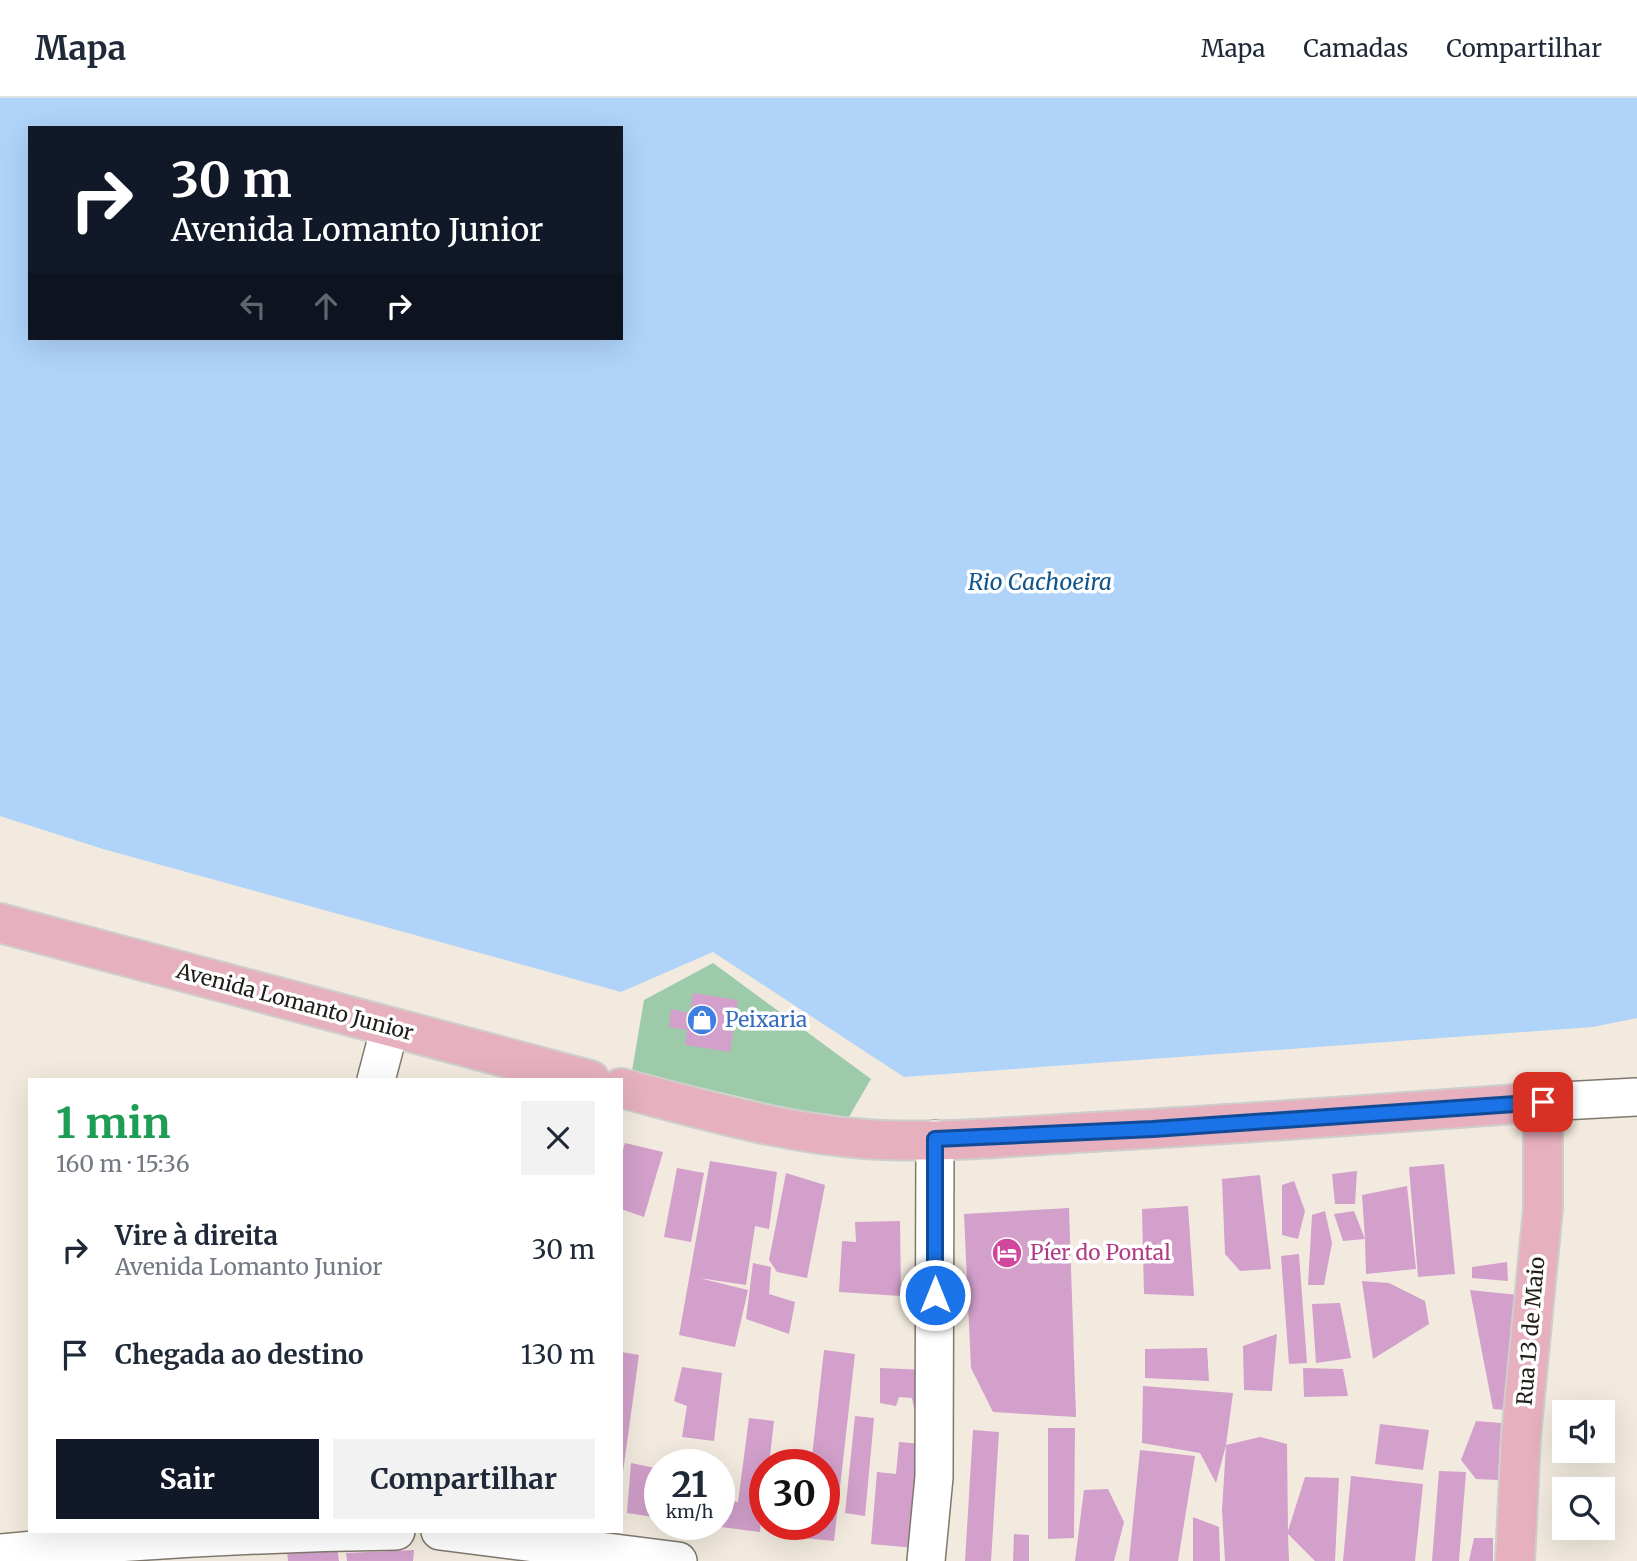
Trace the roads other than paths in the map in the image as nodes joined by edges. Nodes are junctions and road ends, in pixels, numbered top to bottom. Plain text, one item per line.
1 (0, 923) edge
2 (390, 1027) junction
3 (377, 1078) edge
4 (582, 1078) edge
5 (623, 1088) edge
6 (1637, 1097) edge
7 (1543, 1102) junction
8 (935, 1139) junction
9 (267, 1533) edge
10 (438, 1533) edge
11 (454, 1533) edge
12 (137, 1550) edge
13 (0, 1553) edge
14 (436, 1561) edge
15 (678, 1561) edge
16 (926, 1561) edge
17 (1515, 1561) edge

1 - 2 main road, Avenida Lomanto Junior
2 - 3 street
2 - 4 main road, Avenida Lomanto Junior
5 - 8 main road
6 - 7 street
7 - 8 main road
7 - 17 main road, Rua 13 de Maio
8 - 16 street
9 - 12 street
10 - 14 street
11 - 15 street
12 - 13 street

